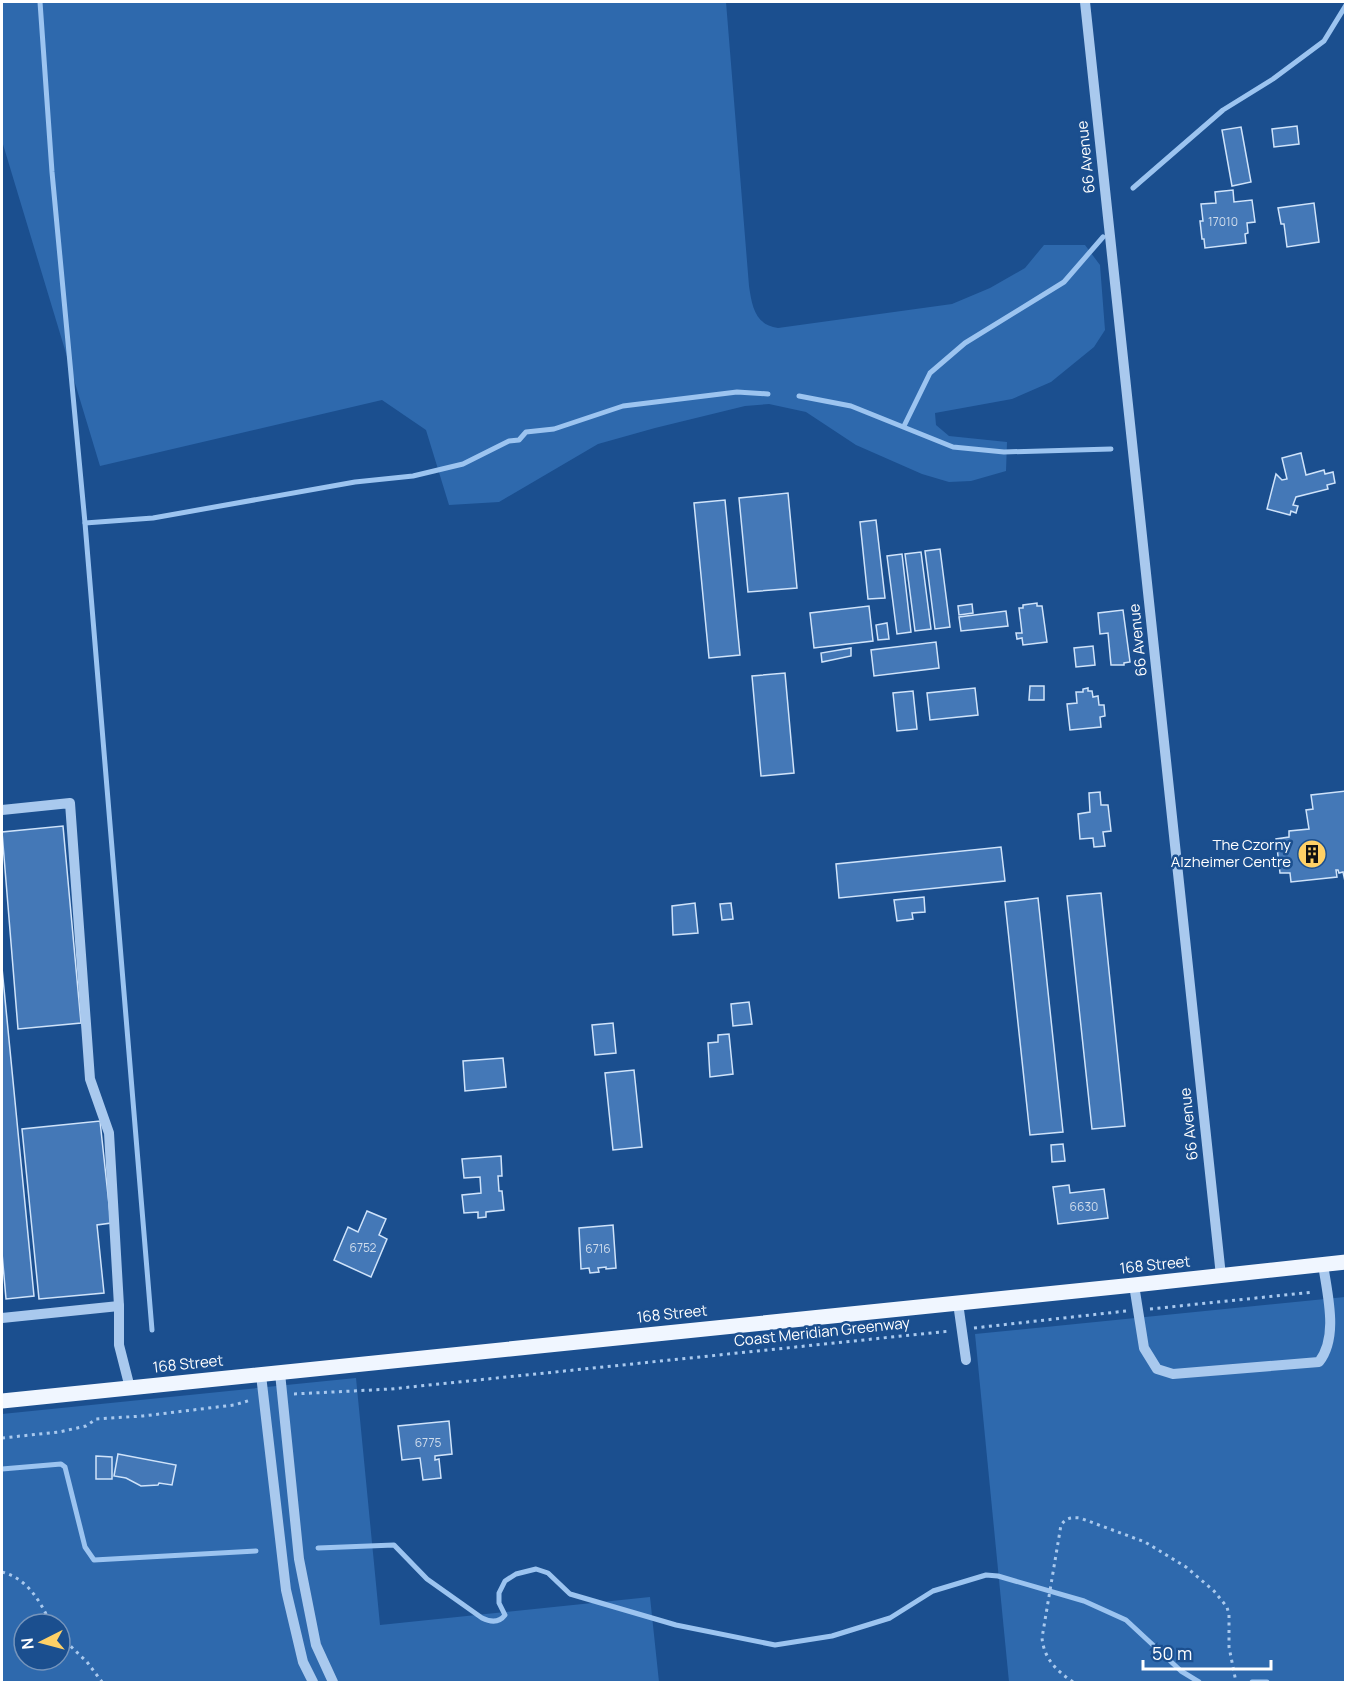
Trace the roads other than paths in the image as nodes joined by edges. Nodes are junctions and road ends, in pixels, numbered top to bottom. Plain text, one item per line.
1 (1085, 2) edge
2 (2, 810) edge
3 (1346, 1262) edge
4 (1323, 1264) junction
5 (1221, 1276) junction
6 (1134, 1286) junction
7 (958, 1303) junction
8 (119, 1306) junction
9 (2, 1318) edge
10 (966, 1360) dead end
11 (280, 1372) junction
12 (261, 1375) junction
13 (130, 1388) junction
14 (2, 1401) edge
15 (313, 1683) edge
16 (333, 1683) edge

1 - 5 street, 66 Avenue
2 - 8 street
3 - 4 main road, 168 Street
4 - 5 main road, 168 Street
4 - 6 street
5 - 6 main road, 168 Street
6 - 7 main road, 168 Street
7 - 10 street
7 - 11 main road, 168 Street
8 - 9 street
8 - 13 street
11 - 12 main road, 168 Street
11 - 16 street
12 - 13 main road, 168 Street
12 - 15 street
13 - 14 main road, 168 Street

